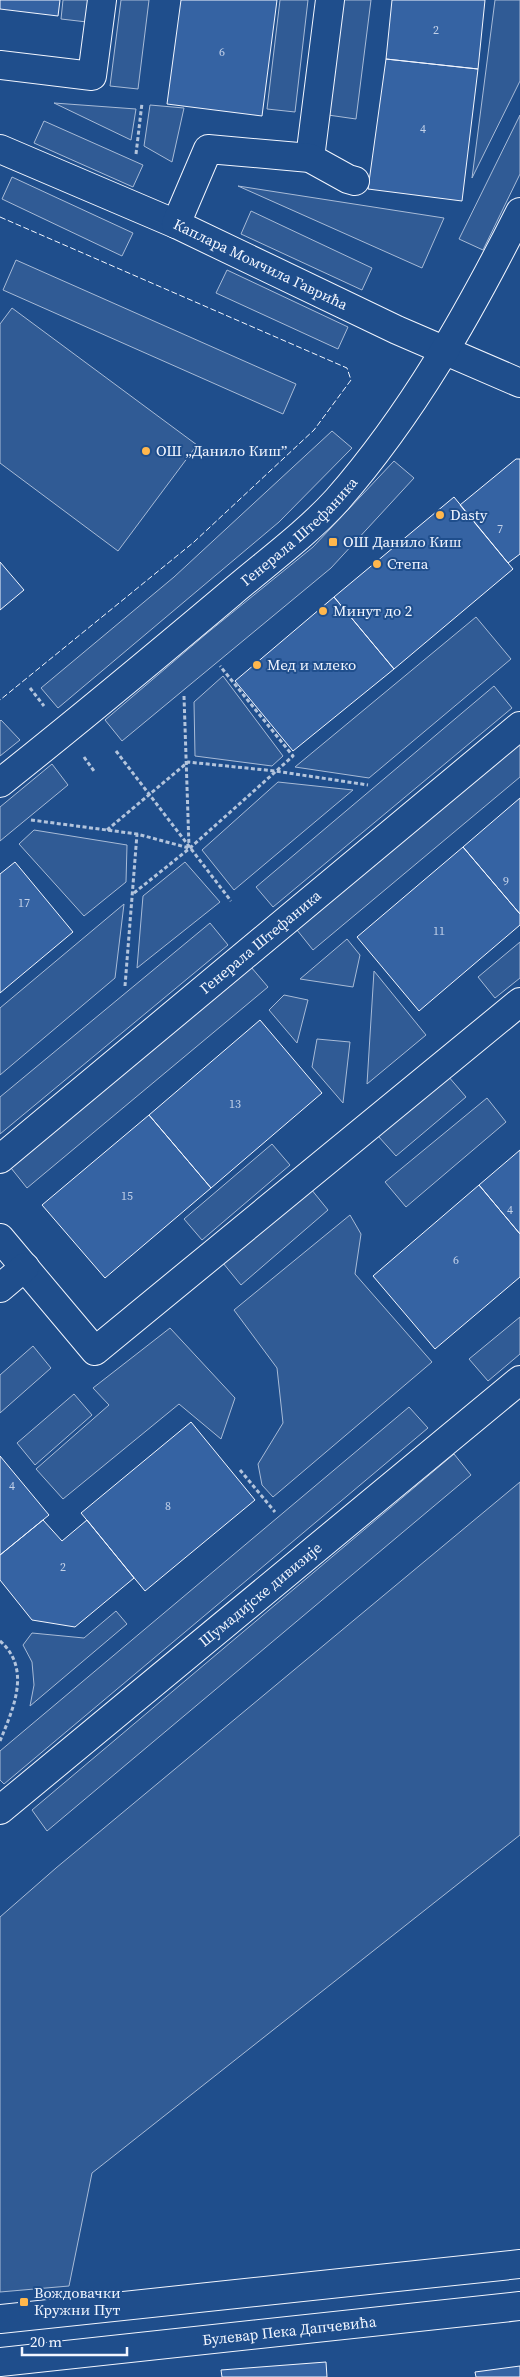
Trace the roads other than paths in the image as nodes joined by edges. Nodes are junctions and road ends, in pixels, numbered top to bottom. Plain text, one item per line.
1 (102, 0) edge
2 (330, 0) edge
3 (0, 65) edge
4 (0, 150) edge
5 (310, 158) junction
6 (355, 181) dead end
7 (520, 212) edge
8 (176, 224) junction
9 (445, 351) junction
10 (520, 383) edge
11 (520, 726) edge
12 (0, 783) edge
13 (520, 1002) edge
14 (0, 1158) edge
15 (0, 1238) edge
16 (24, 1267) junction
17 (0, 1288) edge
18 (520, 1380) edge
19 (0, 1810) edge
20 (520, 2264) edge
21 (520, 2306) edge
22 (0, 2319) edge
23 (0, 2362) edge

1 - 3 street
2 - 5 street
4 - 8 street, Каплара Момчила Гаврића
5 - 6 street
5 - 8 street
7 - 9 street, Генерала Штефаника
8 - 9 street, Каплара Момчила Гаврића
9 - 10 street, Каплара Момчила Гаврића
9 - 12 street, Генерала Штефаника
11 - 14 street, Генерала Штефаника
13 - 16 street
15 - 16 street
16 - 17 street
18 - 19 street, Шумадијске дивизије
20 - 22 street
21 - 23 street, Булевар Пека Дапчевића

